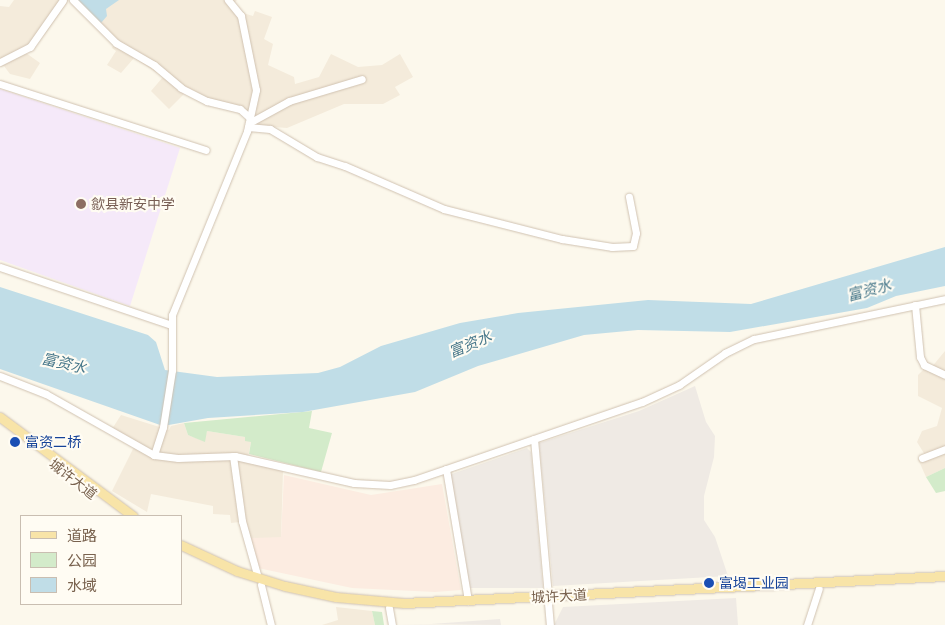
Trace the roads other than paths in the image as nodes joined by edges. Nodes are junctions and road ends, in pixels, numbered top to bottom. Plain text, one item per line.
1 (63, 0) edge
2 (72, 0) edge
3 (228, 0) edge
4 (0, 62) edge
5 (362, 79) dead end
6 (0, 84) edge
7 (249, 123) junction
8 (206, 150) dead end
9 (629, 197) dead end
10 (0, 267) edge
11 (945, 300) edge
12 (915, 305) junction
13 (171, 325) junction
14 (945, 375) edge
15 (0, 376) edge
16 (0, 417) edge
17 (0, 424) edge
18 (534, 439) junction
19 (945, 449) edge
20 (154, 455) junction
21 (233, 456) junction
22 (922, 458) dead end
23 (446, 469) junction
24 (121, 515) edge
25 (132, 515) edge
26 (182, 545) edge
27 (182, 552) edge
28 (945, 576) edge
29 (260, 582) junction
30 (945, 582) edge
31 (819, 589) junction
32 (548, 600) junction
33 (468, 601) junction
34 (389, 608) junction
35 (271, 625) edge
36 (392, 625) edge
37 (550, 625) edge
38 (807, 625) edge

1 - 4 street
2 - 7 street
3 - 7 street
5 - 7 street
6 - 8 street
7 - 9 street
7 - 13 street
10 - 13 street
11 - 12 street
12 - 14 street
12 - 18 street
13 - 20 street
15 - 20 street
16 - 25 main road, 城许大道
17 - 24 main road, 城许大道
18 - 23 street
18 - 32 street
19 - 22 street
20 - 21 street
21 - 23 street
21 - 29 street
23 - 33 street
26 - 29 main road, 城许大道
27 - 29 main road, 城许大道
28 - 32 main road, 城许大道
29 - 33 main road, 城许大道
29 - 34 main road, 城许大道
29 - 35 street
30 - 31 main road, 城许大道
31 - 32 main road, 城许大道
31 - 38 street
32 - 33 main road, 城许大道
32 - 34 main road, 城许大道
32 - 37 street
34 - 36 street

